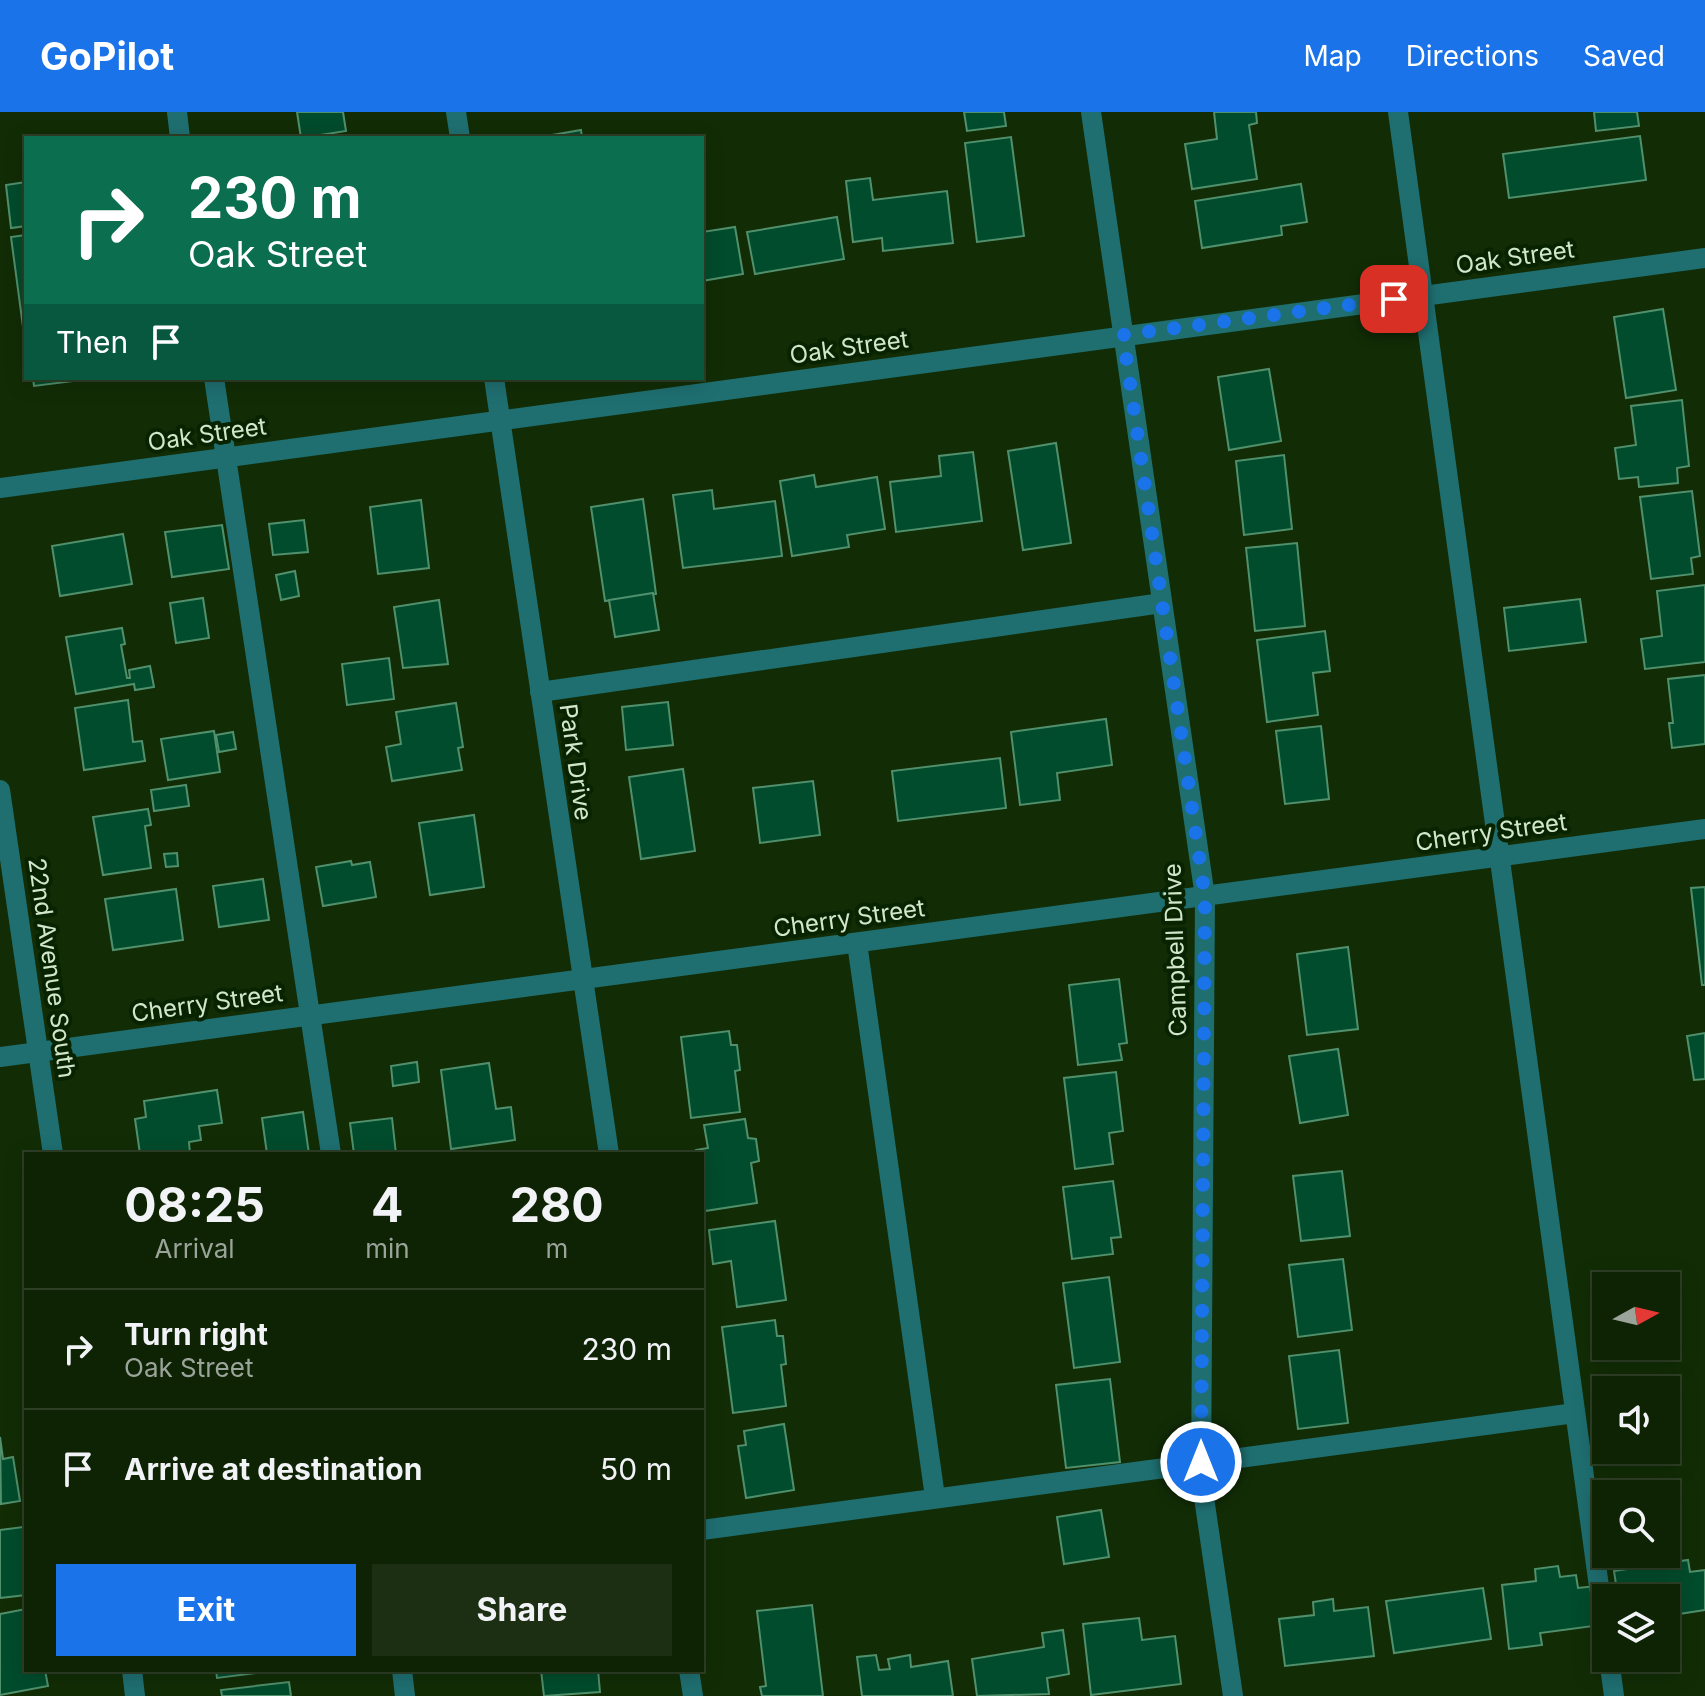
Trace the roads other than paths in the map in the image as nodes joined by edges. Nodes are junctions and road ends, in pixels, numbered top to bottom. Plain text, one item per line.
1 (177, 112) edge
2 (456, 112) edge
3 (1091, 112) edge
4 (1398, 112) edge
5 (180, 136) edge
6 (460, 136) edge
7 (1705, 258) edge
8 (1423, 296) junction
9 (1123, 335) junction
10 (214, 380) edge
11 (494, 380) edge
12 (500, 421) junction
13 (225, 458) junction
14 (0, 488) edge
15 (1162, 603) junction
16 (540, 692) junction
17 (0, 790) edge
18 (1705, 829) edge
19 (1499, 857) junction
20 (1205, 897) junction
21 (857, 943) junction
22 (582, 980) junction
23 (312, 1016) junction
24 (38, 1052) junction
25 (0, 1057) edge
26 (53, 1152) edge
27 (331, 1152) edge
28 (609, 1152) edge
29 (1575, 1413) junction
30 (1201, 1462) junction
31 (935, 1497) junction
32 (704, 1530) edge
33 (1599, 1584) edge
34 (132, 1672) edge
35 (402, 1672) edge
36 (689, 1672) edge
37 (1611, 1672) edge
38 (135, 1696) edge
39 (405, 1696) edge
40 (693, 1696) edge
41 (1233, 1696) edge
42 (1614, 1696) edge

1 - 5 street
2 - 6 street
3 - 9 street, Campbell Drive
4 - 8 street
7 - 8 street, Oak Street
8 - 9 street, Oak Street
8 - 19 street
9 - 12 street, Oak Street
9 - 15 street, Campbell Drive
10 - 13 street
11 - 12 street, Park Drive
12 - 13 street, Oak Street
12 - 16 street, Park Drive
13 - 14 street, Oak Street
13 - 23 street
15 - 16 street
15 - 20 street, Campbell Drive
16 - 22 street, Park Drive
17 - 24 street, 22nd Avenue South
18 - 19 street, Cherry Street
19 - 20 street, Cherry Street
19 - 29 street
20 - 21 street, Cherry Street
20 - 30 street, Campbell Drive
21 - 22 street, Cherry Street
21 - 31 street
22 - 23 street, Cherry Street
22 - 28 street, Park Drive
23 - 24 street, Cherry Street
23 - 27 street
24 - 25 street, Cherry Street
24 - 26 street, 22nd Avenue South
29 - 30 street
29 - 33 street
30 - 31 street
30 - 41 street, Campbell Drive
31 - 32 street
34 - 38 street
35 - 39 street
36 - 40 street
37 - 42 street

